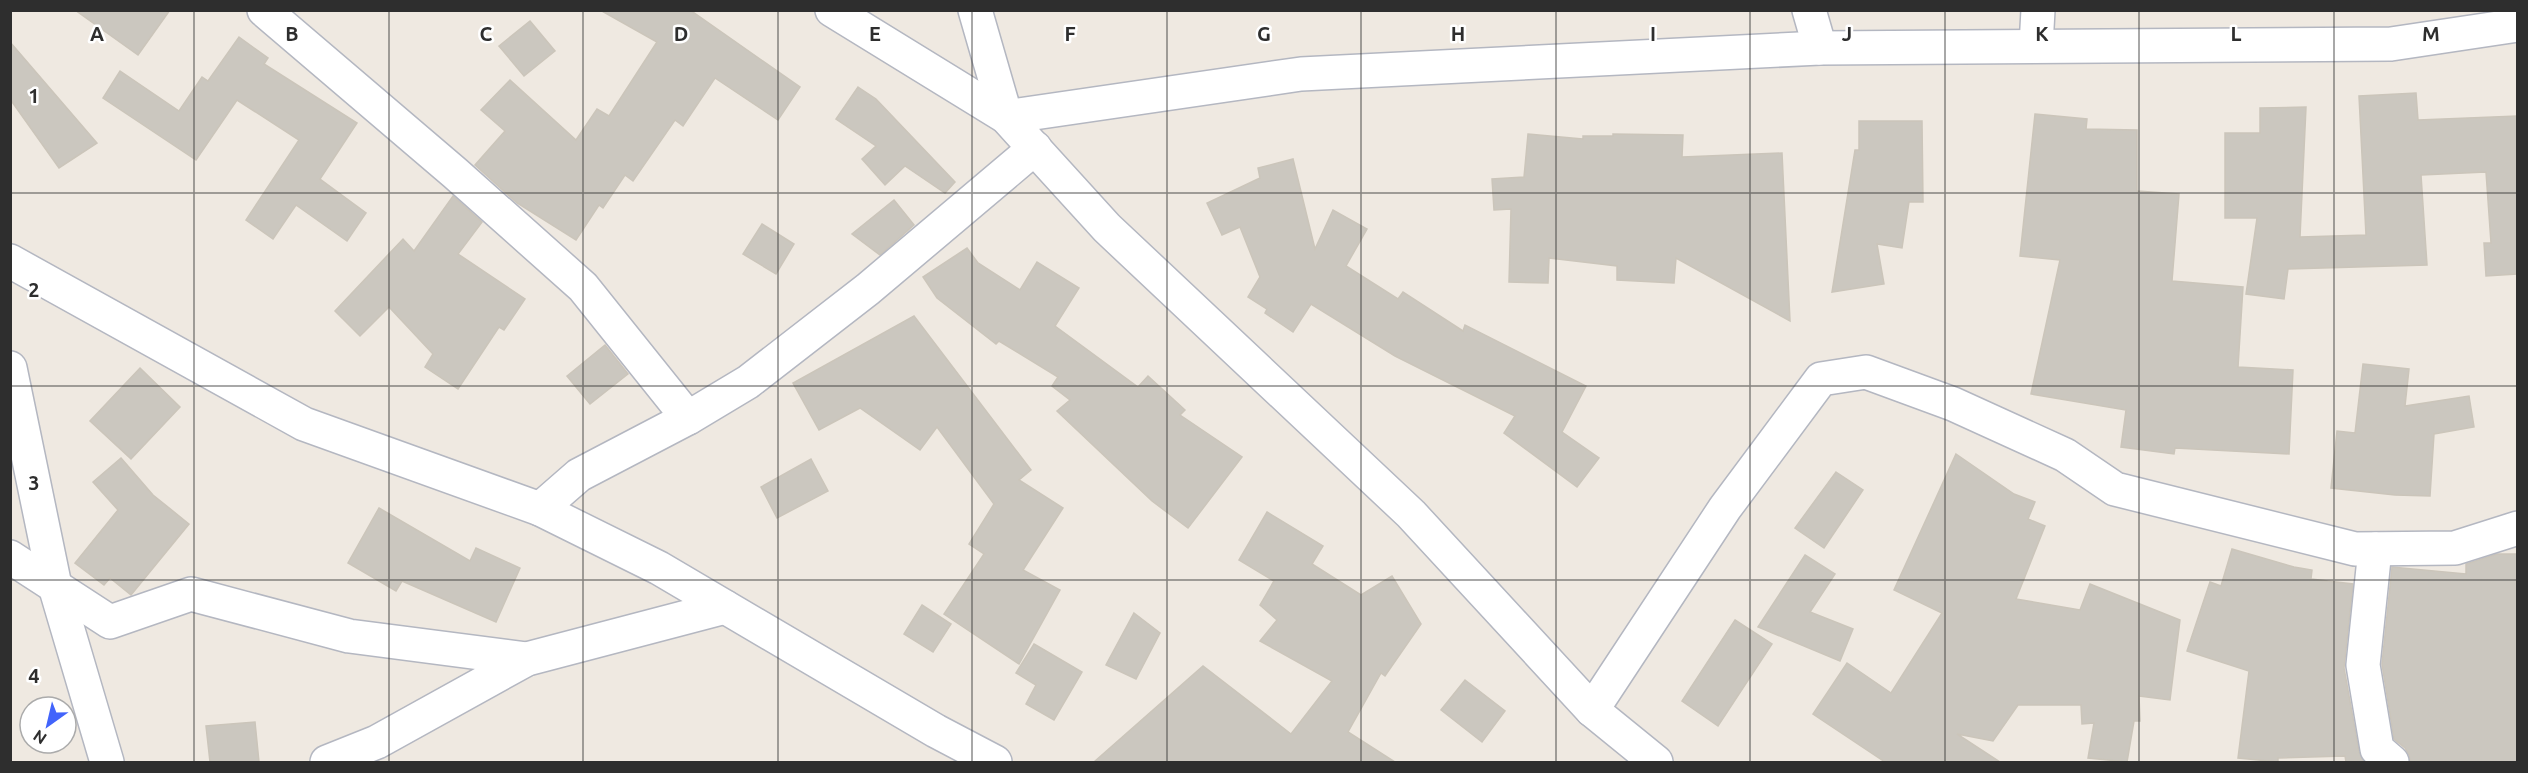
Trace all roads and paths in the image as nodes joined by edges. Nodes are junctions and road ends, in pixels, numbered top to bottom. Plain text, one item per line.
1 (264, 10) edge
2 (832, 10) edge
3 (975, 10) edge
4 (1809, 10) edge
5 (2038, 10) edge
6 (2517, 25) edge
7 (2036, 46) junction
8 (1820, 48) junction
9 (1006, 117) junction
10 (1035, 148) junction
11 (10, 261) edge
12 (10, 368) edge
13 (688, 418) junction
14 (540, 509) junction
15 (2517, 528) edge
16 (2375, 549) junction
17 (10, 557) edge
18 (55, 586) junction
19 (725, 607) junction
20 (527, 659) junction
21 (1592, 710) junction
22 (107, 762) edge
23 (327, 762) edge
24 (996, 762) edge
25 (1656, 762) edge
26 (2392, 762) edge

1 - 13 street
2 - 9 street
3 - 9 street
4 - 8 street
5 - 7 street
6 - 7 street
7 - 8 street
8 - 9 street
9 - 10 street
10 - 13 street
10 - 21 street
11 - 14 street
12 - 18 street
13 - 14 street
14 - 19 street
15 - 16 street
16 - 21 street
16 - 26 street
17 - 18 street
18 - 20 street
18 - 22 street
19 - 20 street
19 - 24 street
20 - 23 street
21 - 25 street

